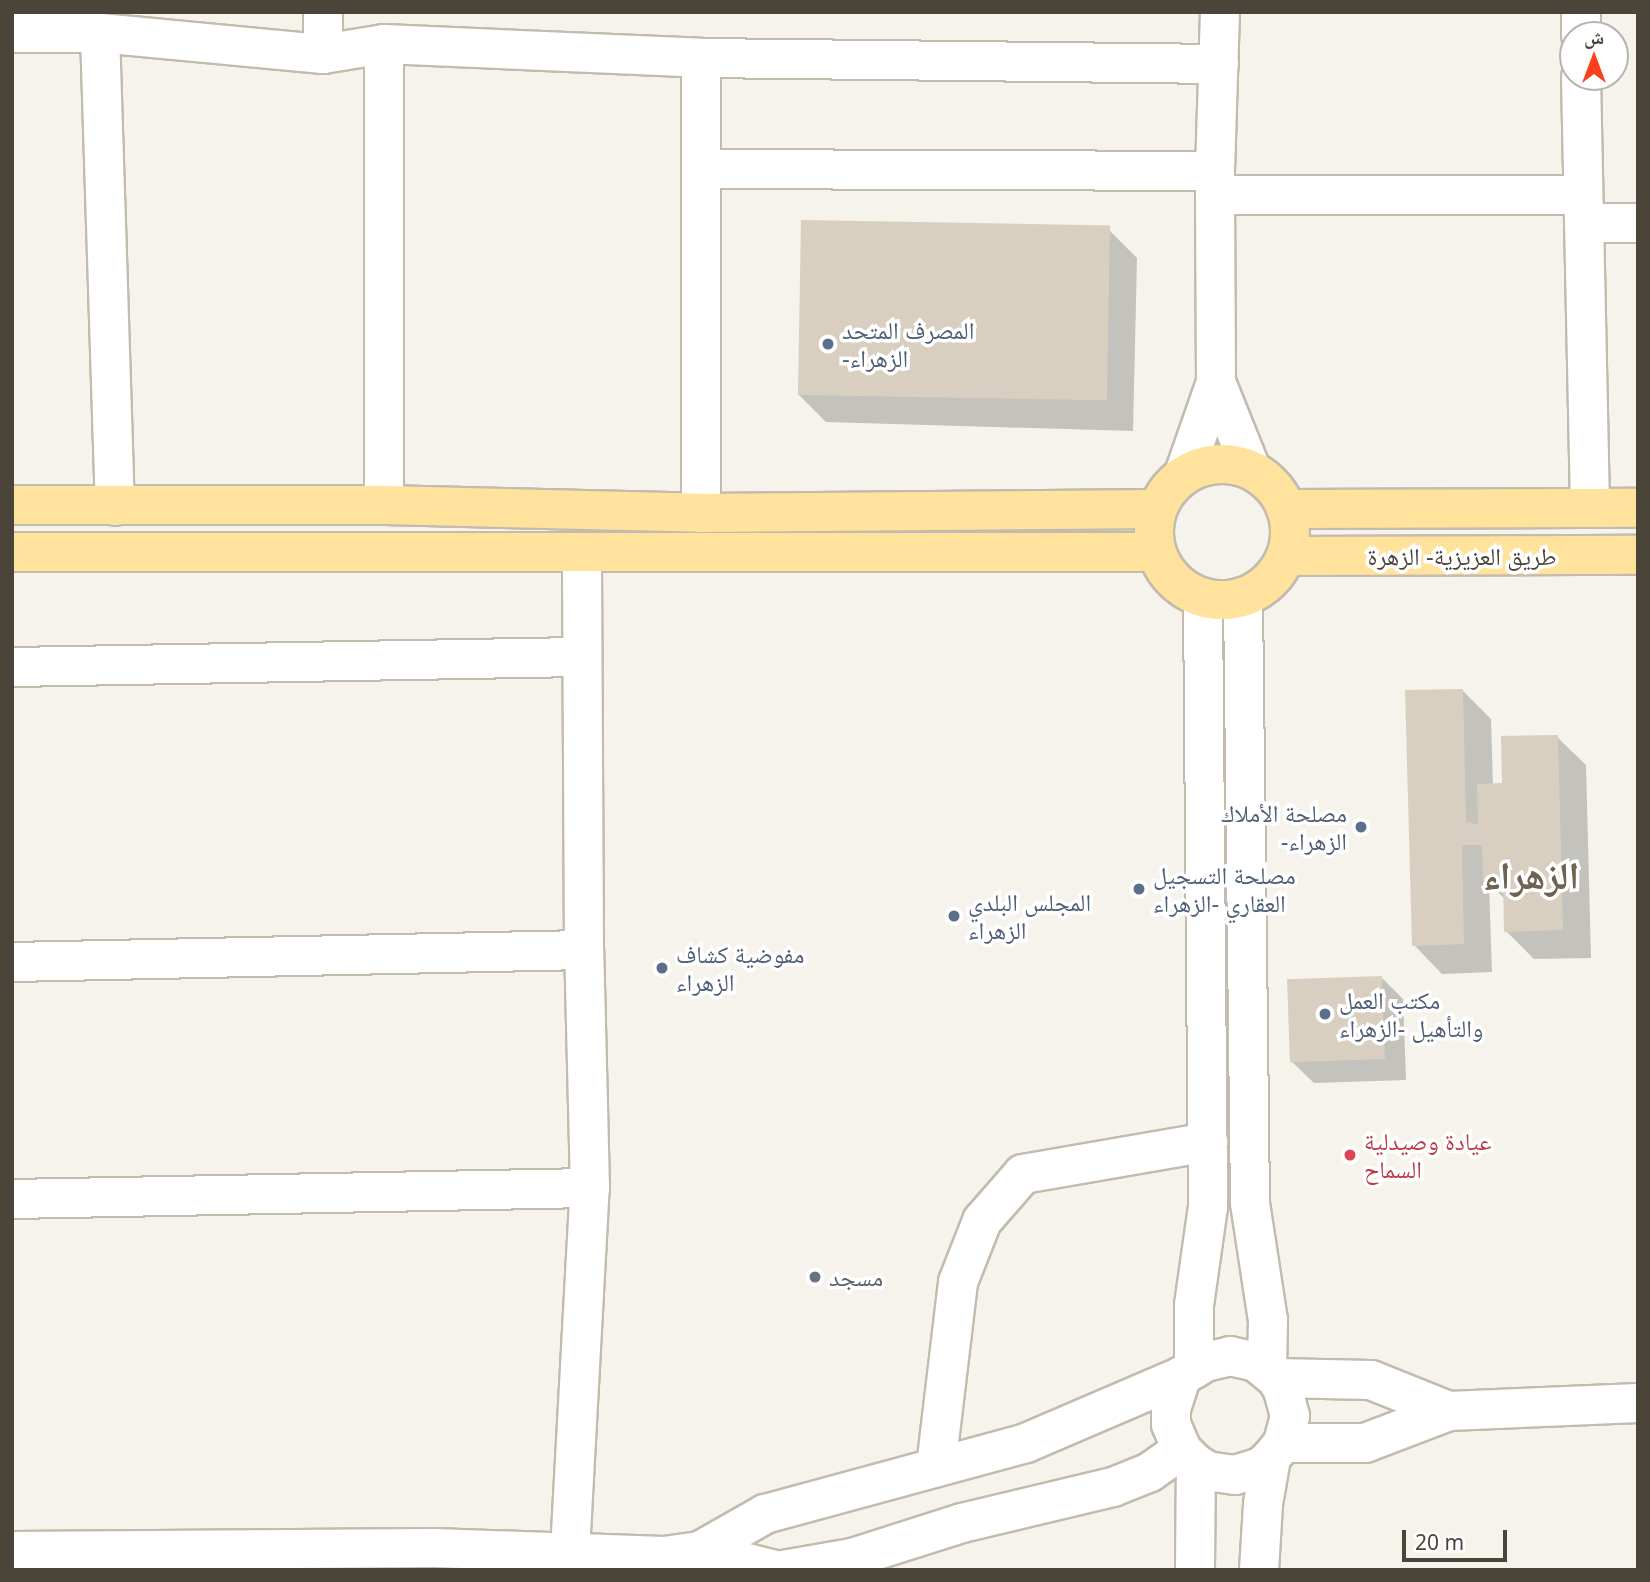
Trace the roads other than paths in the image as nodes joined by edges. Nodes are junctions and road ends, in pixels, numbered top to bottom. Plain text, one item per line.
1 (323, 12) edge
2 (1220, 12) edge
3 (12, 33) edge
4 (100, 33) junction
5 (384, 44) junction
6 (323, 54) junction
7 (701, 58) junction
8 (1219, 64) junction
9 (1581, 91) edge
10 (701, 169) junction
11 (1216, 183) junction
12 (1583, 209) junction
13 (1638, 223) edge
14 (1216, 382) junction
15 (1251, 469) junction
16 (1184, 474) junction
17 (12, 505) edge
18 (384, 505) junction
19 (115, 506) junction
20 (1590, 507) junction
21 (1638, 508) edge
22 (1156, 509) junction
23 (1286, 509) junction
24 (701, 513) junction
25 (12, 552) edge
26 (582, 552) junction
27 (1155, 552) junction
28 (1638, 555) edge
29 (1286, 556) junction
30 (1243, 597) junction
31 (1203, 598) junction
32 (582, 657) junction
33 (12, 667) edge
34 (584, 950) junction
35 (12, 962) edge
36 (1208, 1142) junction
37 (590, 1188) junction
38 (12, 1199) edge
39 (1188, 1372) junction
40 (1271, 1374) junction
41 (1638, 1403) edge
42 (1449, 1411) junction
43 (1277, 1450) junction
44 (1189, 1457) junction
45 (936, 1467) junction
46 (765, 1514) junction
47 (12, 1551) edge
48 (700, 1551) junction
49 (436, 1559) edge
50 (569, 1560) edge
51 (860, 1564) edge
52 (779, 1570) edge
53 (1195, 1570) edge
54 (1259, 1570) edge

1 - 6 street
2 - 8 street
3 - 4 street
4 - 6 street
4 - 19 street
5 - 6 street
5 - 7 street
5 - 18 street
7 - 8 street
7 - 10 street
8 - 11 street
9 - 12 street
10 - 11 street
10 - 24 street
11 - 12 street
11 - 14 street
12 - 13 street
12 - 20 street
14 - 15 street
14 - 16 street
15 - 16 main road
15 - 23 main road
16 - 22 main road
17 - 19 main road
18 - 19 main road
18 - 24 main road
20 - 21 main road, طريق العزيزية- الزهرة
20 - 23 main road, طريق العزيزية- الزهرة
22 - 24 main road
22 - 27 main road
23 - 29 main road
25 - 26 main road
26 - 27 main road
26 - 32 street
27 - 31 main road
28 - 29 main road, طريق العزيزية- الزهرة
29 - 30 main road
30 - 31 main road
30 - 40 street
31 - 36 street
32 - 33 street
32 - 34 street
34 - 35 street
34 - 37 street
36 - 39 street
36 - 45 street
37 - 38 street
37 - 50 street
39 - 40 street
39 - 44 street
39 - 45 street
40 - 42 street
40 - 43 street
41 - 42 street
42 - 43 street
43 - 44 street
43 - 54 street
44 - 51 street
44 - 53 street
45 - 46 street
46 - 48 street
46 - 52 street
47 - 49 street
48 - 50 street
48 - 52 street
49 - 50 street
51 - 52 street

